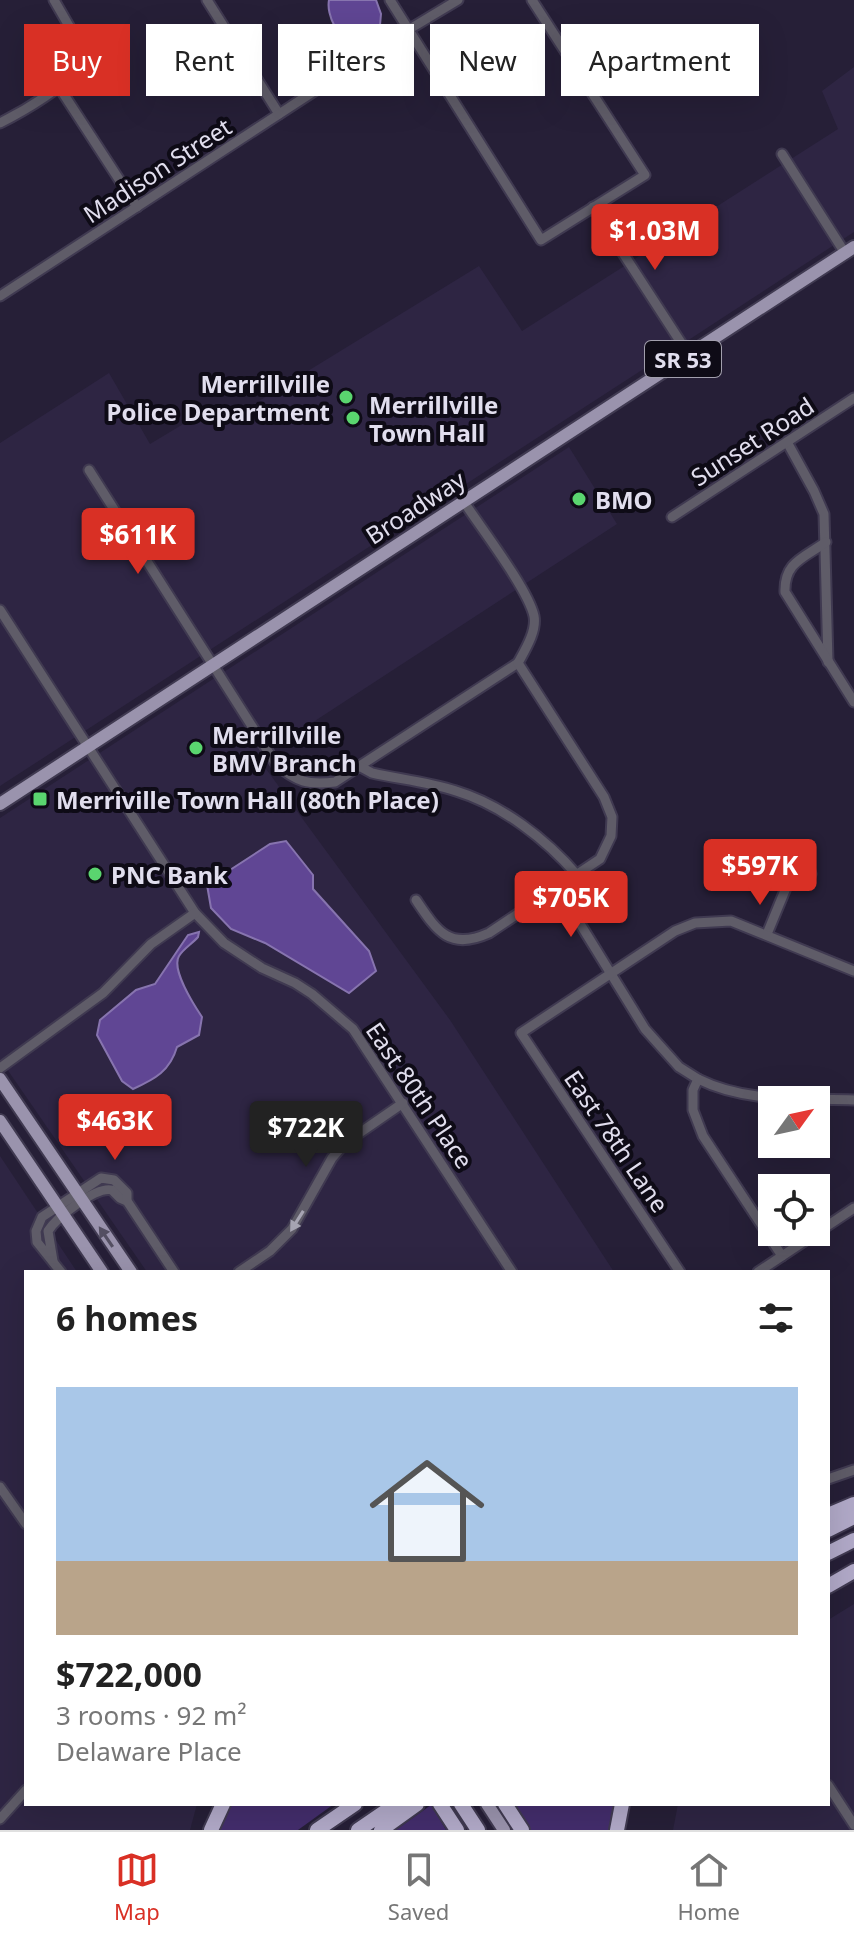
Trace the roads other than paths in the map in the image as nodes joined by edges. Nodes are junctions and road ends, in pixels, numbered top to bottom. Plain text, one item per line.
1 (54, 0) edge
2 (207, 0) edge
3 (390, 0) edge
4 (458, 0) edge
5 (532, 0) edge
6 (68, 24) edge
7 (404, 24) edge
8 (414, 26) edge
9 (414, 39) edge
10 (44, 96) edge
11 (65, 96) edge
12 (307, 96) edge
13 (279, 114) junction
14 (0, 123) edge
15 (782, 154) dead end
16 (137, 207) junction
17 (593, 207) junction
18 (850, 250) edge
19 (0, 296) edge
20 (689, 355) junction
21 (854, 398) edge
22 (787, 442) junction
23 (89, 470) dead end
24 (464, 502) junction
25 (672, 517) dead end
26 (826, 542) junction
27 (0, 610) edge
28 (828, 662) junction
29 (518, 663) junction
30 (214, 665) junction
31 (854, 702) edge
32 (87, 748) junction
33 (361, 767) junction
34 (0, 804) edge
35 (577, 875) junction
36 (788, 883) dead end
37 (558, 888) junction
38 (416, 900) dead end
39 (195, 913) junction
40 (767, 934) junction
41 (854, 971) edge
42 (611, 972) junction
43 (0, 1068) edge
44 (0, 1079) edge
45 (698, 1079) junction
46 (854, 1100) edge
47 (403, 1103) junction
48 (0, 1121) edge
49 (80, 1197) junction
50 (854, 1208) edge
51 (60, 1210) junction
52 (782, 1256) junction
53 (60, 1270) edge
54 (101, 1270) edge
55 (130, 1270) edge
56 (173, 1270) edge
57 (242, 1270) edge
58 (511, 1270) edge
59 (679, 1270) edge
60 (761, 1270) edge
61 (854, 1470) edge
62 (830, 1478) edge
63 (2, 1493) edge
64 (854, 1504) edge
65 (830, 1514) edge
66 (854, 1517) edge
67 (24, 1521) edge
68 (830, 1529) edge
69 (854, 1540) edge
70 (830, 1552) edge
71 (854, 1571) edge
72 (830, 1585) edge
73 (830, 1788) edge
74 (24, 1792) edge
75 (222, 1806) edge
76 (352, 1806) edge
77 (393, 1806) edge
78 (414, 1806) edge
79 (441, 1806) edge
80 (462, 1806) edge
81 (488, 1806) edge
82 (506, 1806) edge
83 (622, 1806) edge
84 (0, 1819) edge
85 (854, 1825) edge
86 (211, 1830) edge
87 (317, 1830) edge
88 (358, 1830) edge
89 (381, 1830) edge
90 (457, 1830) edge
91 (478, 1830) edge
92 (504, 1830) edge
93 (522, 1830) edge
94 (617, 1830) edge

1 - 6 street
2 - 13 street
3 - 7 street
4 - 8 street, Madison Street
5 - 17 street
9 - 17 street
10 - 14 street
11 - 16 street
12 - 13 street, Madison Street
13 - 16 street, Madison Street
15 - 18 street
16 - 19 street, Madison Street
17 - 20 street
18 - 20 main road, Broadway / SR 53
20 - 24 main road, Broadway / SR 53
21 - 22 street, Sunset Road
22 - 25 street, Sunset Road
22 - 26 street
23 - 30 street
24 - 29 street
24 - 30 main road, Broadway / SR 53
26 - 28 street
26 - 28 street
27 - 32 street, East 80th Place
28 - 31 street
29 - 33 street
29 - 35 street
30 - 32 main road, Broadway / SR 53
30 - 33 street
32 - 34 main road, Broadway / SR 53
32 - 39 street, East 80th Place
33 - 35 street
35 - 37 street
36 - 40 street
37 - 38 street
37 - 42 street
39 - 43 street
39 - 47 street, East 80th Place
40 - 41 street
40 - 42 street
42 - 45 street
42 - 59 street, East 78th Lane
44 - 49 main road
45 - 46 street
45 - 52 street
47 -> 57 street
47 - 58 street, East 80th Place
48 - 51 main road
49 - 51 street
55 -> 49 main road
49 - 56 street
50 - 52 street
51 - 53 street
51 - 54 main road
52 - 60 street
61 - 62 street
63 - 67 street
64 - 65 highway
66 - 68 highway
69 - 70 highway
71 - 72 highway
73 - 85 street
74 - 84 street
75 - 86 highway
76 - 87 highway
77 - 88 highway
78 - 89 highway
79 - 90 highway
80 - 91 highway
81 - 92 main road
82 - 93 highway
83 - 94 highway

